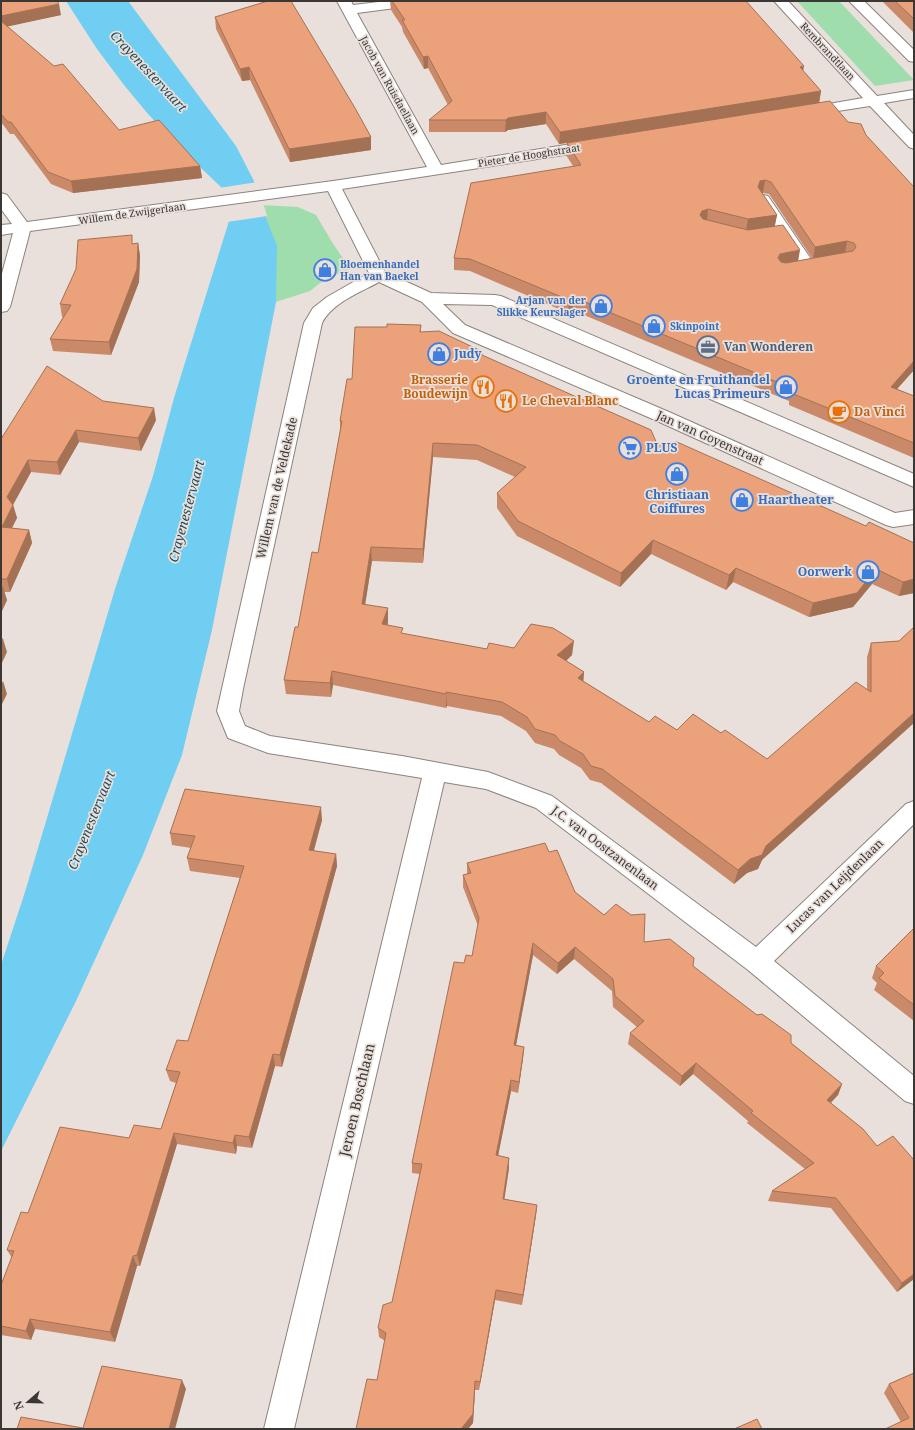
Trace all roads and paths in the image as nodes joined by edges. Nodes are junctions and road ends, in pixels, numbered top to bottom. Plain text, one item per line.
1 (418, 1) edge
2 (781, 1) edge
3 (856, 1) edge
4 (347, 6) edge
5 (914, 58) edge
6 (914, 94) edge
7 (874, 101) junction
8 (789, 114) edge
9 (610, 142) edge
10 (914, 144) edge
11 (436, 170) junction
12 (333, 186) junction
13 (262, 195) joint
14 (1, 198) edge
15 (763, 198) edge
16 (24, 228) junction
17 (1, 230) edge
18 (785, 232) junction
19 (770, 234) edge
20 (823, 263) edge
21 (378, 275) junction
22 (428, 298) junction
23 (1, 307) edge
24 (914, 481) edge
25 (914, 517) edge
26 (236, 732) joint
27 (435, 771) junction
28 (914, 810) edge
29 (757, 962) junction
30 (914, 1092) edge
31 (279, 1429) edge

1 - 4 street
2 - 7 street, Rembrandtlaan
3 - 5 street
4 - 11 street, Jacob van Ruisdaellaan
6 - 7 street
7 - 8 street
7 - 10 street, Rembrandtlaan
9 - 11 street, Pieter de Hooghstraat
11 - 12 street, Pieter de Hooghstraat
12 - 13 street, Pieter de Hooghstraat
12 - 21 street
13 - 16 street, Willem de Zwijgerlaan
14 - 16 street
15 - 18 lane
16 - 17 street, Willem de Zwijgerlaan
16 - 23 street
18 - 19 lane
18 - 20 lane
21 - 22 street, Jan van Goyenstraat
21 - 26 street, Willem van de Veldekade
22 - 24 street, Jan van Goyenstraat
22 - 25 street, Jan van Goyenstraat
26 - 27 street, J.C. van Oostzanenlaan
27 - 29 street, J.C. van Oostzanenlaan
27 - 31 street, Jeroen Boschlaan
28 - 29 street, Lucas van Leijdenlaan
29 - 30 street, J.C. van Oostzanenlaan

